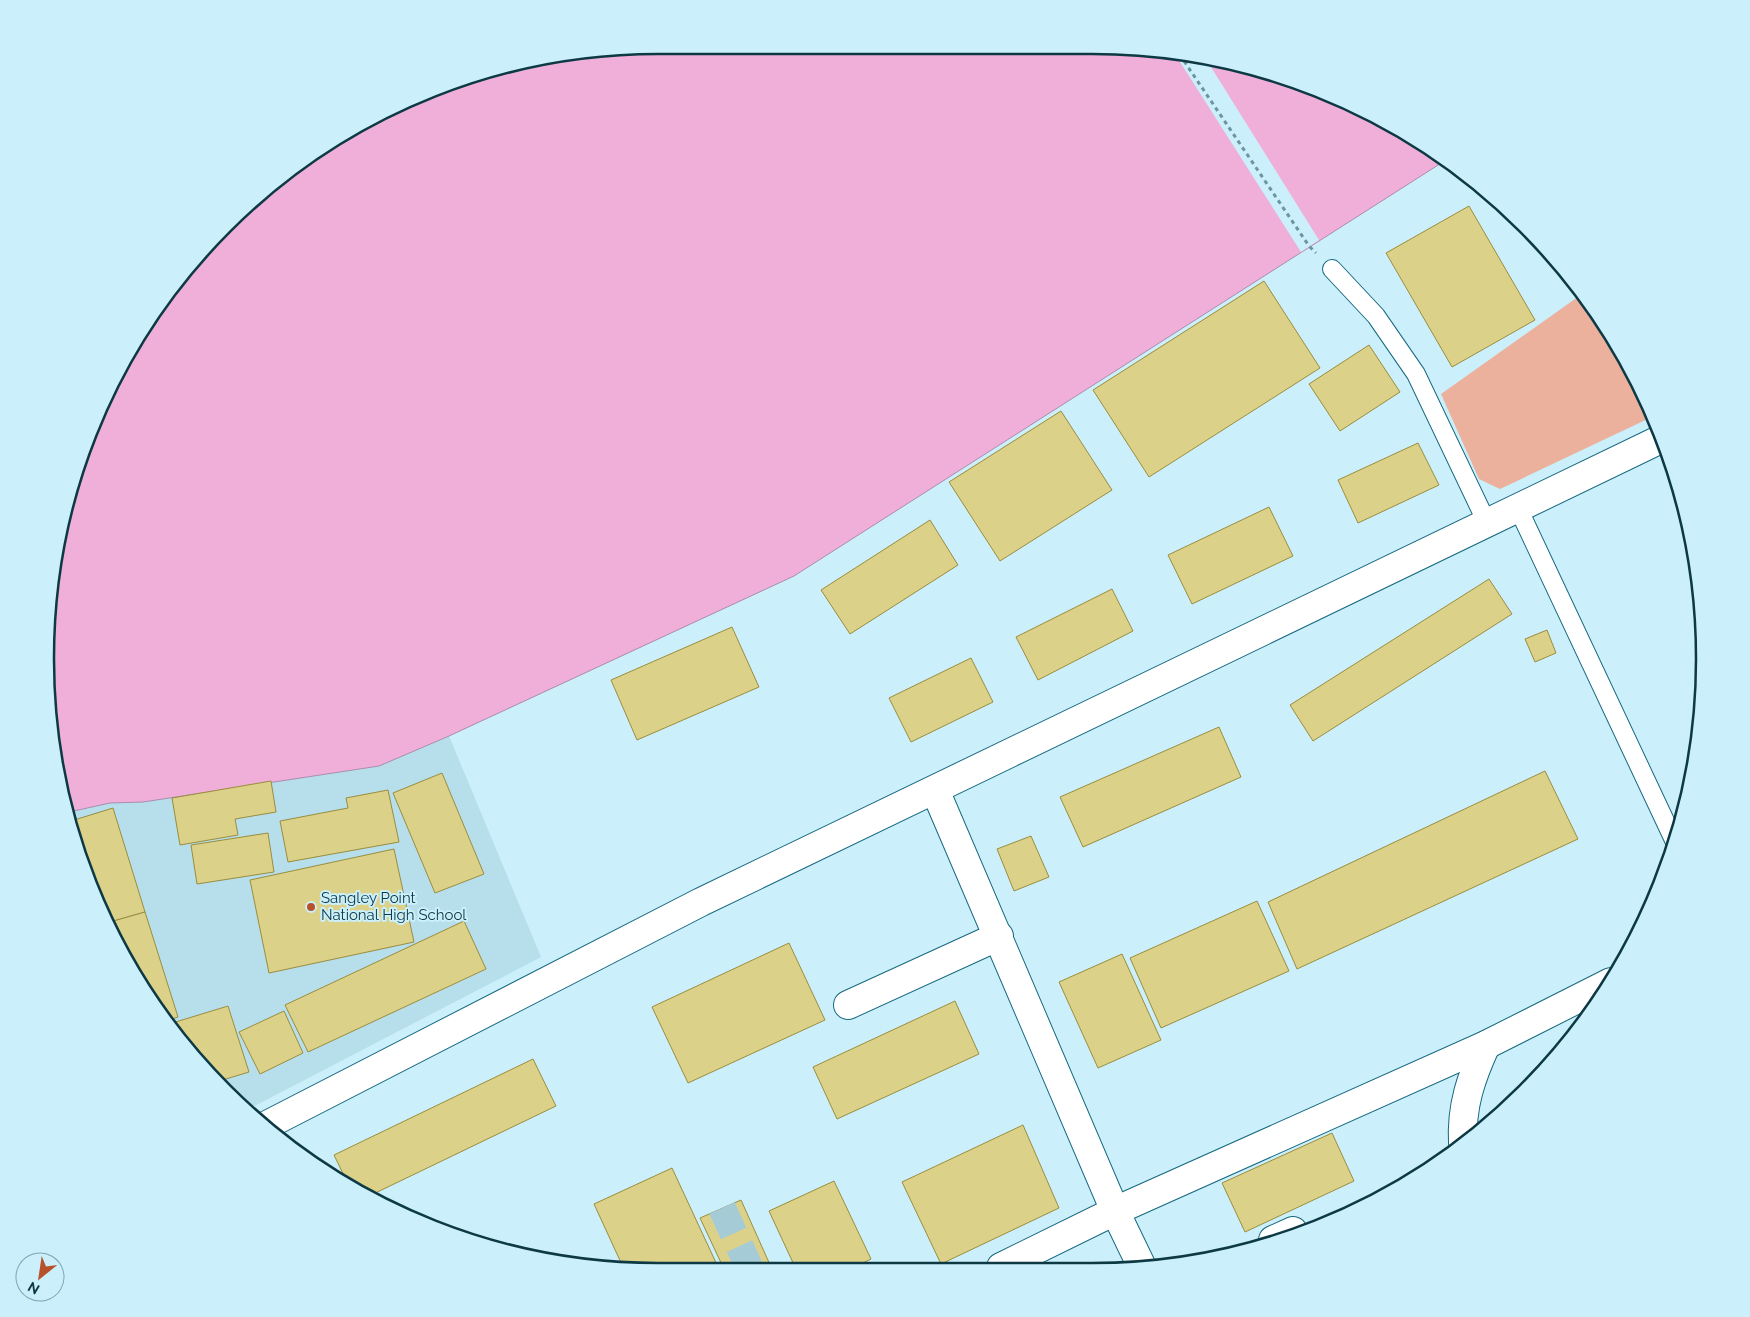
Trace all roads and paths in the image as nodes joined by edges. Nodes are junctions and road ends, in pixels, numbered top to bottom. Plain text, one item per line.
1 (1185, 61) edge
2 (1332, 269) joint
3 (1656, 442) edge
4 (1518, 508) junction
5 (1487, 523) junction
6 (936, 790) junction
7 (1670, 832) edge
8 (999, 936) junction
9 (1597, 989) edge
10 (848, 1005) dead end
11 (1486, 1045) junction
12 (272, 1123) edge
13 (1463, 1136) edge
14 (1115, 1211) junction
15 (1139, 1261) edge
16 (1009, 1263) edge

1 - 2 path
2 - 5 lane
3 - 4 street
4 - 5 street
4 - 7 lane
5 - 6 street
6 - 8 street
6 - 12 street
8 - 10 street
8 - 14 street
9 - 11 street
11 - 13 street
11 - 14 street
14 - 15 street
14 - 16 street

